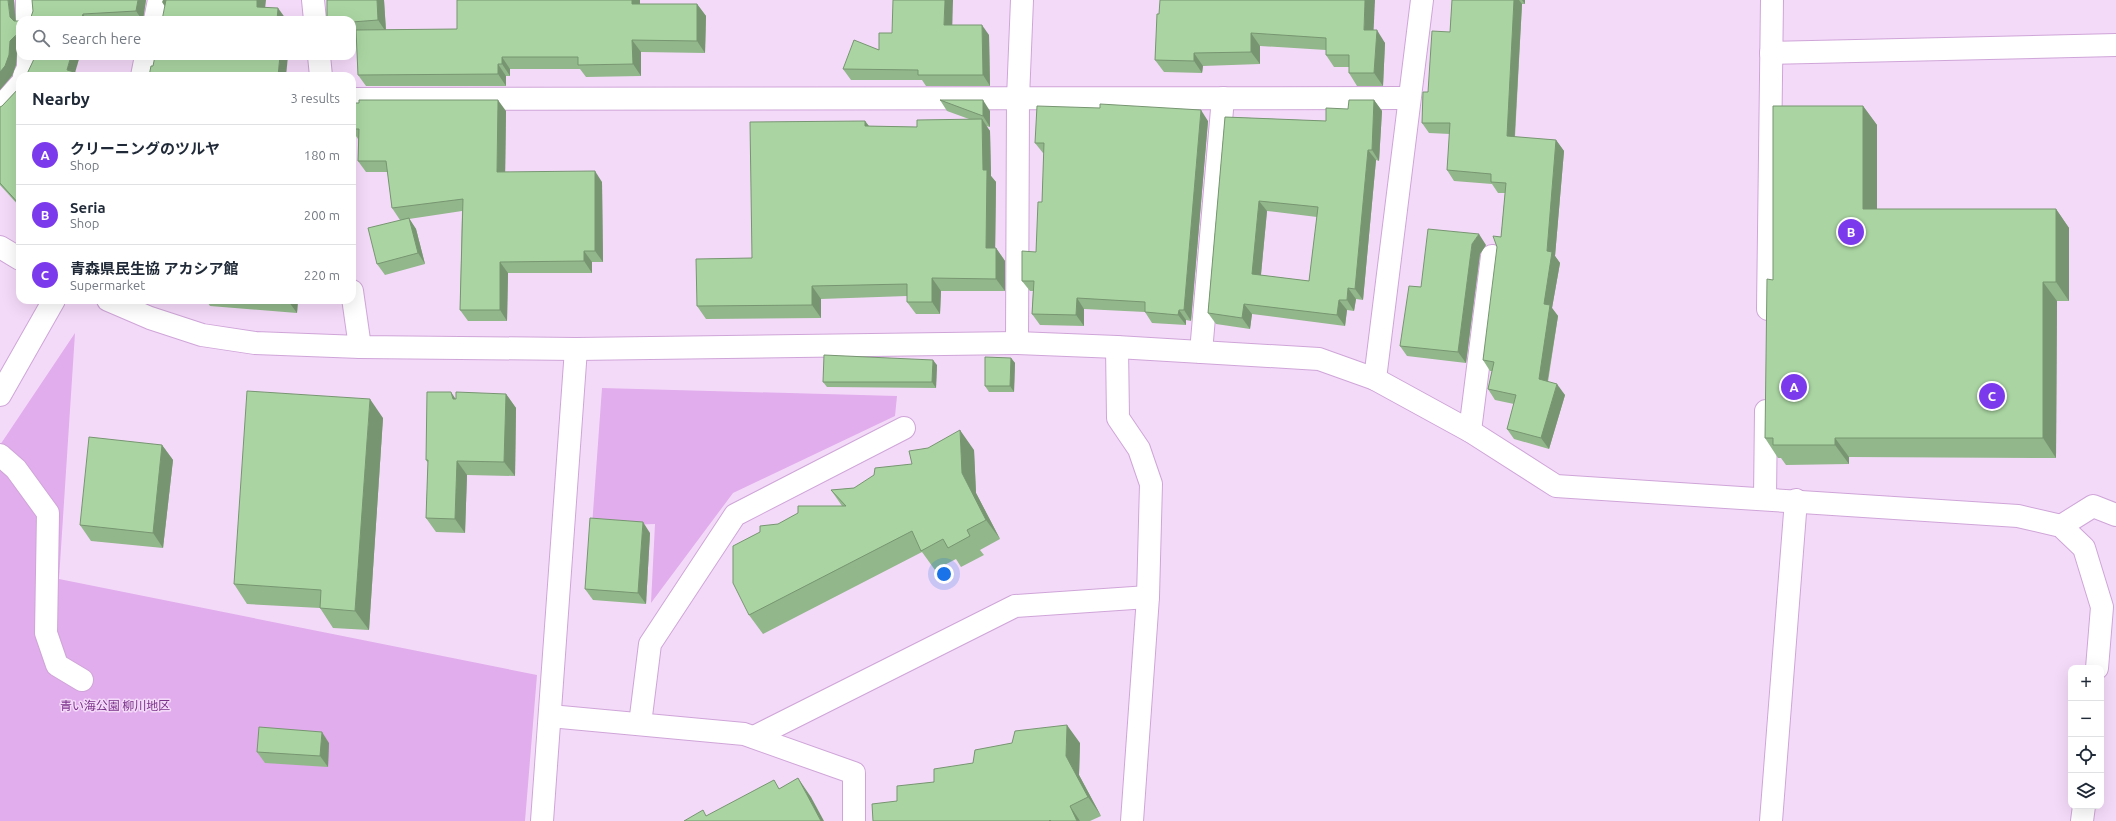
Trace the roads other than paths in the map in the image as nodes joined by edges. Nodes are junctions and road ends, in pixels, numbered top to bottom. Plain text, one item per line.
1 (27, 0) edge
2 (159, 0) edge
3 (313, 0) edge
4 (1022, 0) edge
5 (1422, 0) edge
6 (1772, 0) edge
7 (27, 16) edge
8 (156, 16) edge
9 (315, 16) edge
10 (2116, 45) edge
11 (1771, 53) junction
12 (28, 60) edge
13 (145, 60) edge
14 (319, 60) edge
15 (26, 72) edge
16 (143, 72) edge
17 (321, 72) edge
18 (16, 89) edge
19 (1018, 98) junction
20 (1223, 98) junction
21 (1409, 98) junction
22 (356, 99) edge
23 (0, 107) edge
24 (0, 247) edge
25 (1492, 256) dead end
26 (16, 257) edge
27 (52, 304) edge
28 (117, 304) edge
29 (354, 304) edge
30 (1767, 331) edge
31 (1016, 343) junction
32 (360, 347) junction
33 (1117, 347) junction
34 (576, 349) junction
35 (1201, 352) junction
36 (1375, 379) junction
37 (0, 395) edge
38 (1766, 395) edge
39 (904, 428) dead end
40 (1470, 431) junction
41 (0, 455) edge
42 (1765, 498) junction
43 (1796, 500) junction
44 (2116, 515) edge
45 (2061, 526) junction
46 (1148, 597) junction
47 (2109, 607) edge
48 (2098, 665) edge
49 (82, 680) dead end
50 (550, 716) junction
51 (640, 724) junction
52 (754, 737) junction
53 (2084, 809) edge
54 (542, 821) edge
55 (854, 821) edge
56 (1132, 821) edge
57 (1771, 821) edge
58 (2082, 821) edge

1 - 7 street
2 - 8 street
3 - 9 street
4 - 19 street
5 - 21 street
6 - 11 street
10 - 11 street
11 - 30 street
12 - 15 street
13 - 16 street
14 - 17 street
18 - 23 street
19 - 20 street
19 - 22 street
19 - 31 street
20 - 21 street
20 - 35 street
21 - 36 street
24 - 26 street
25 - 40 street
27 - 37 street
28 - 32 street
29 - 32 street
31 - 33 street
31 - 34 street
32 - 34 street
33 - 35 street
33 - 46 street
34 - 50 street
35 - 36 street
36 - 40 street
38 - 42 street
39 - 51 street
40 - 42 street
41 - 49 street
42 - 43 street
43 - 45 street
43 - 57 street
44 - 45 street
45 - 47 street
46 - 52 street
46 - 56 street
47 - 48 street
50 - 51 street
50 - 54 street
51 - 52 street
52 - 55 street
53 - 58 street

